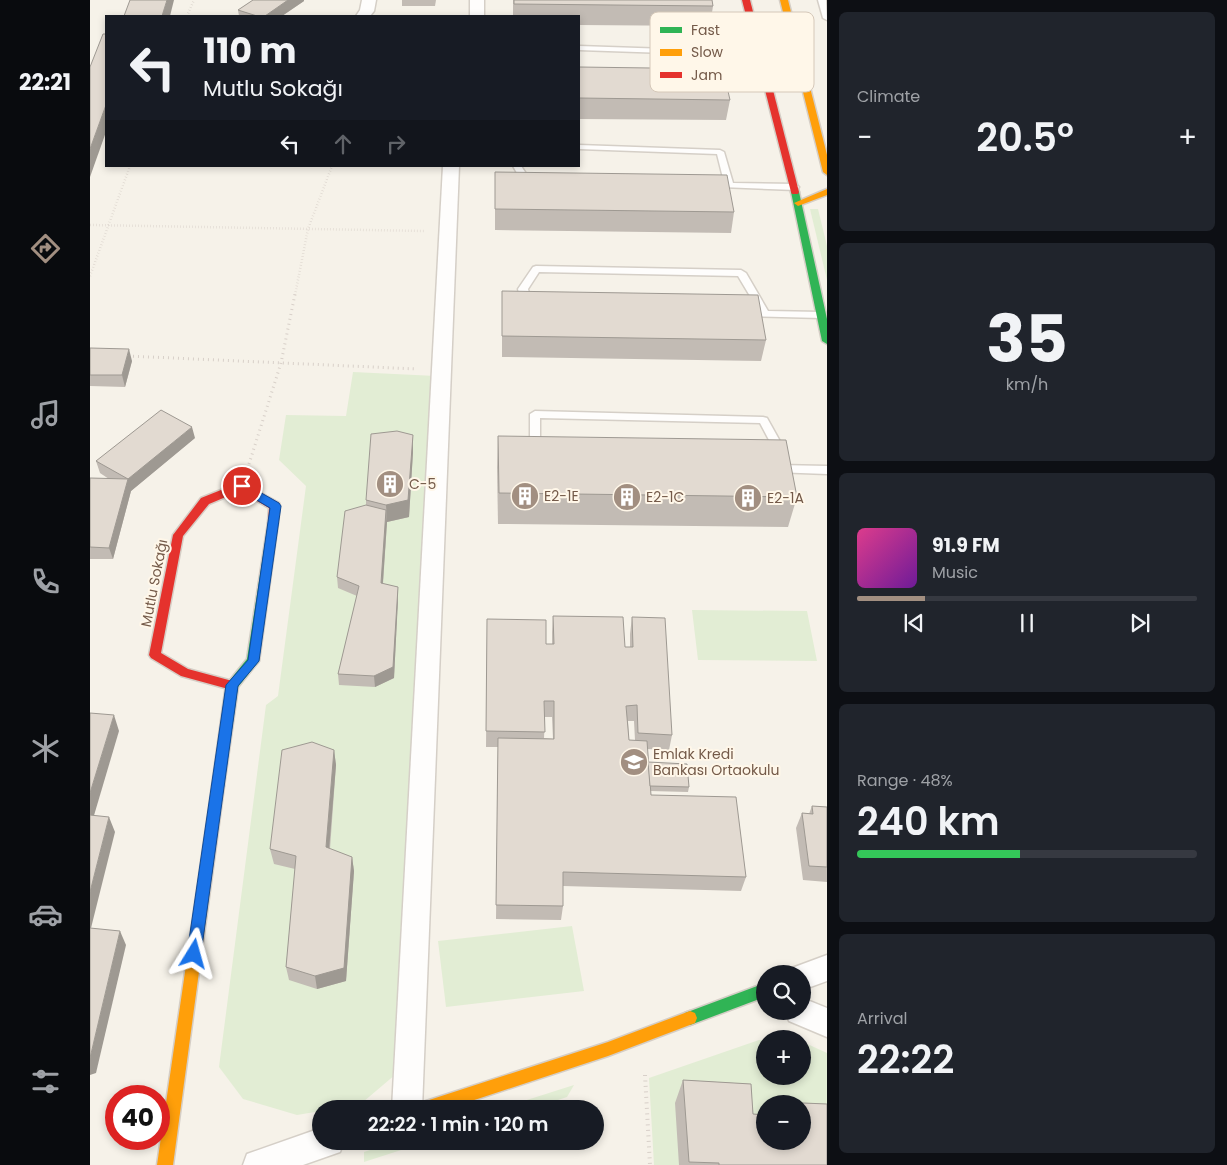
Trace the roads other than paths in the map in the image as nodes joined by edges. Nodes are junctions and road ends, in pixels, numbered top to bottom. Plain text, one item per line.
1 (369, 0) edge
2 (477, 0) edge
3 (822, 0) edge
4 (364, 15) edge
5 (477, 15) edge
6 (827, 18) edge
7 (580, 48) edge
8 (650, 50) edge
9 (770, 92) edge
10 (807, 92) edge
11 (580, 147) edge
12 (451, 167) edge
13 (518, 167) edge
14 (827, 172) edge
15 (543, 178) edge
16 (719, 185) edge
17 (729, 185) junction
18 (795, 187) junction
19 (827, 192) edge
20 (798, 203) junction
21 (538, 310) edge
22 (737, 314) edge
23 (766, 315) junction
24 (821, 316) junction
25 (827, 341) edge
26 (535, 464) edge
27 (770, 468) edge
28 (790, 469) junction
29 (827, 470) edge
30 (232, 685) junction
31 (827, 968) edge
32 (811, 974) edge
33 (756, 998) edge
34 (811, 1015) edge
35 (827, 1023) edge
36 (407, 1100) edge
37 (452, 1100) edge
38 (312, 1147) edge
39 (164, 1165) edge
40 (258, 1165) edge

1 - 4 street
2 - 5 street
3 - 6 lane
7 - 8 lane
9 - 18 street
10 - 14 street
11 - 17 lane
12 - 36 street
13 - 15 lane
16 - 17 lane
17 - 18 lane
18 - 20 street
19 - 20 street
20 - 24 street
21 - 23 lane
22 - 23 lane
23 - 24 lane
24 - 25 street
26 - 28 lane
27 - 28 lane
28 - 29 lane
30 - 30 street, Mutlu Sokağı
30 - 39 street
31 - 32 street
33 - 37 street
34 - 35 street
38 - 40 street

